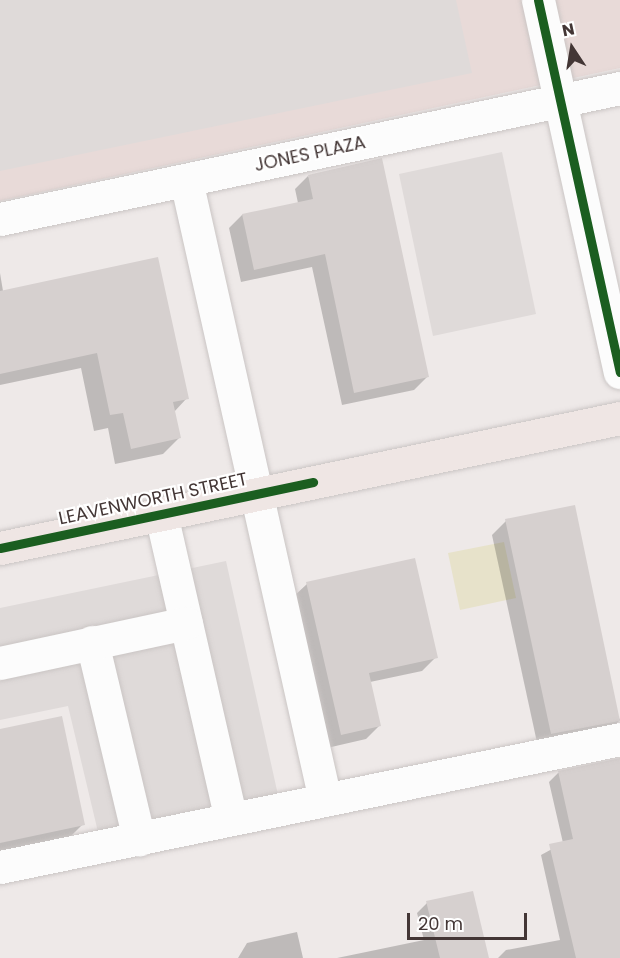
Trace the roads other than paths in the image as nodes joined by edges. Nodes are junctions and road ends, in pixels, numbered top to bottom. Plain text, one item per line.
1 (538, 0) edge
2 (620, 88) edge
3 (560, 100) junction
4 (186, 180) junction
5 (0, 219) edge
6 (620, 372) edge
7 (620, 418) edge
8 (257, 494) junction
9 (161, 514) junction
10 (0, 548) edge
11 (186, 623) junction
12 (92, 642) junction
13 (0, 663) edge
14 (620, 739) edge
15 (325, 800) junction
16 (231, 819) junction
17 (139, 839) junction
18 (0, 867) edge

1 - 3 street
2 - 3 street, JONES PLAZA
3 - 4 street, JONES PLAZA
3 - 6 street
4 - 5 street, JONES PLAZA
4 - 8 street
7 - 8 main road, LEAVENWORTH STREET
8 - 9 main road, LEAVENWORTH STREET
8 - 15 street
9 - 10 main road, LEAVENWORTH STREET
9 - 11 street
11 - 12 street
11 - 16 street
12 - 13 street
12 - 17 street
14 - 15 street
15 - 16 street
16 - 17 street
17 - 18 street

